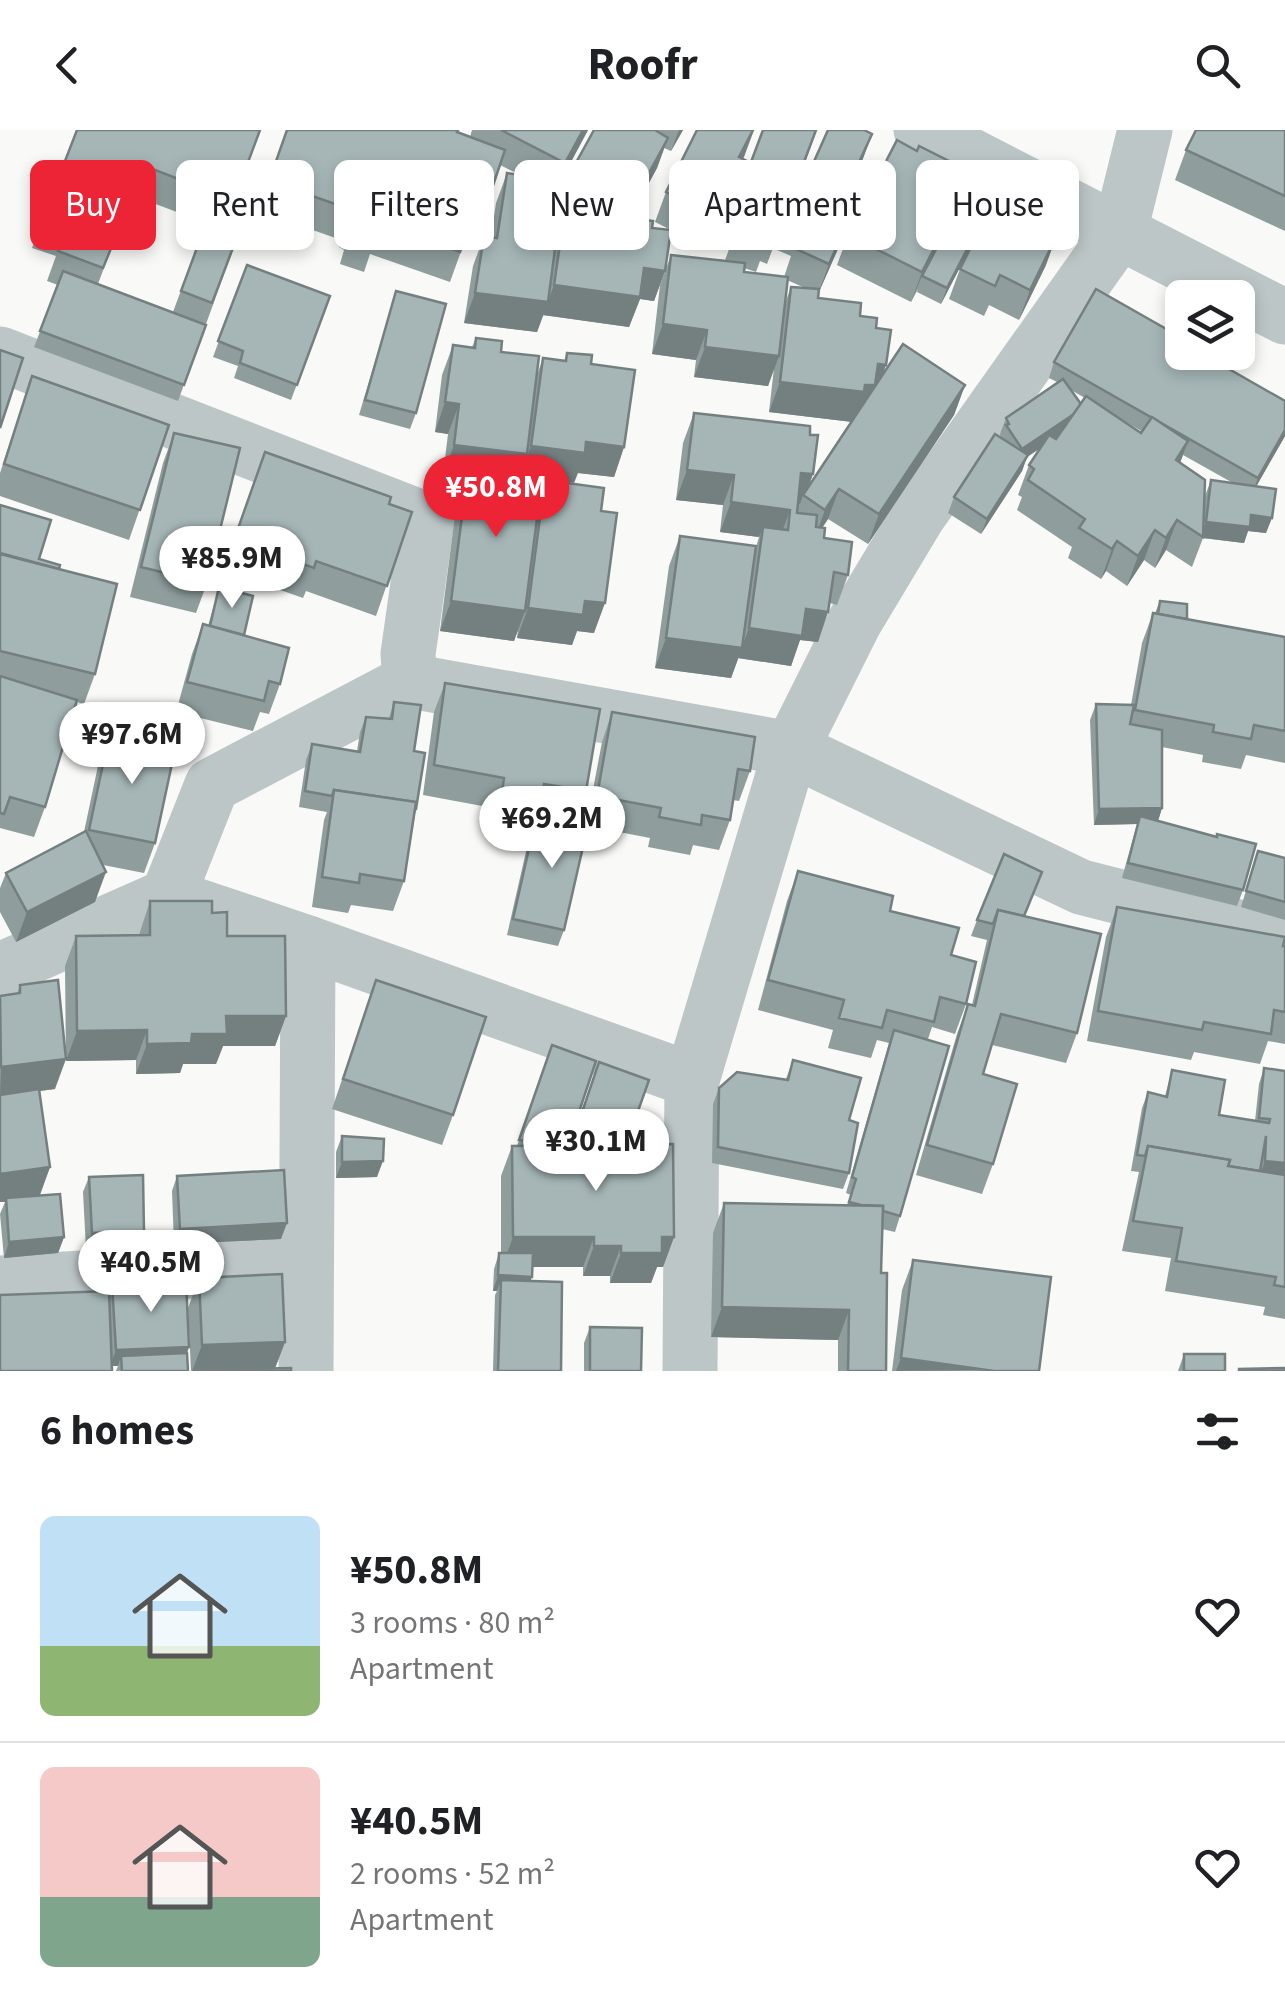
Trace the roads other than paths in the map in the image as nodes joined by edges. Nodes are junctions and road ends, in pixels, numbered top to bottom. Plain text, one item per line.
1 (920, 130) edge
2 (1145, 130) edge
3 (1120, 231) junction
4 (1285, 318) edge
5 (0, 354) edge
6 (410, 681) junction
7 (791, 749) junction
8 (168, 896) junction
9 (1285, 939) edge
10 (308, 942) junction
11 (0, 970) edge
12 (692, 1080) junction
13 (306, 1264) junction
14 (0, 1283) edge
15 (306, 1371) edge
16 (690, 1371) edge

1 - 3 street
2 - 3 street
3 - 4 street
3 - 7 street
5 - 6 street
6 - 7 street
6 - 8 street
7 - 9 street
7 - 12 street
8 - 10 street
8 - 11 street
10 - 12 street
10 - 13 street
12 - 16 street
13 - 14 street
13 - 15 street

